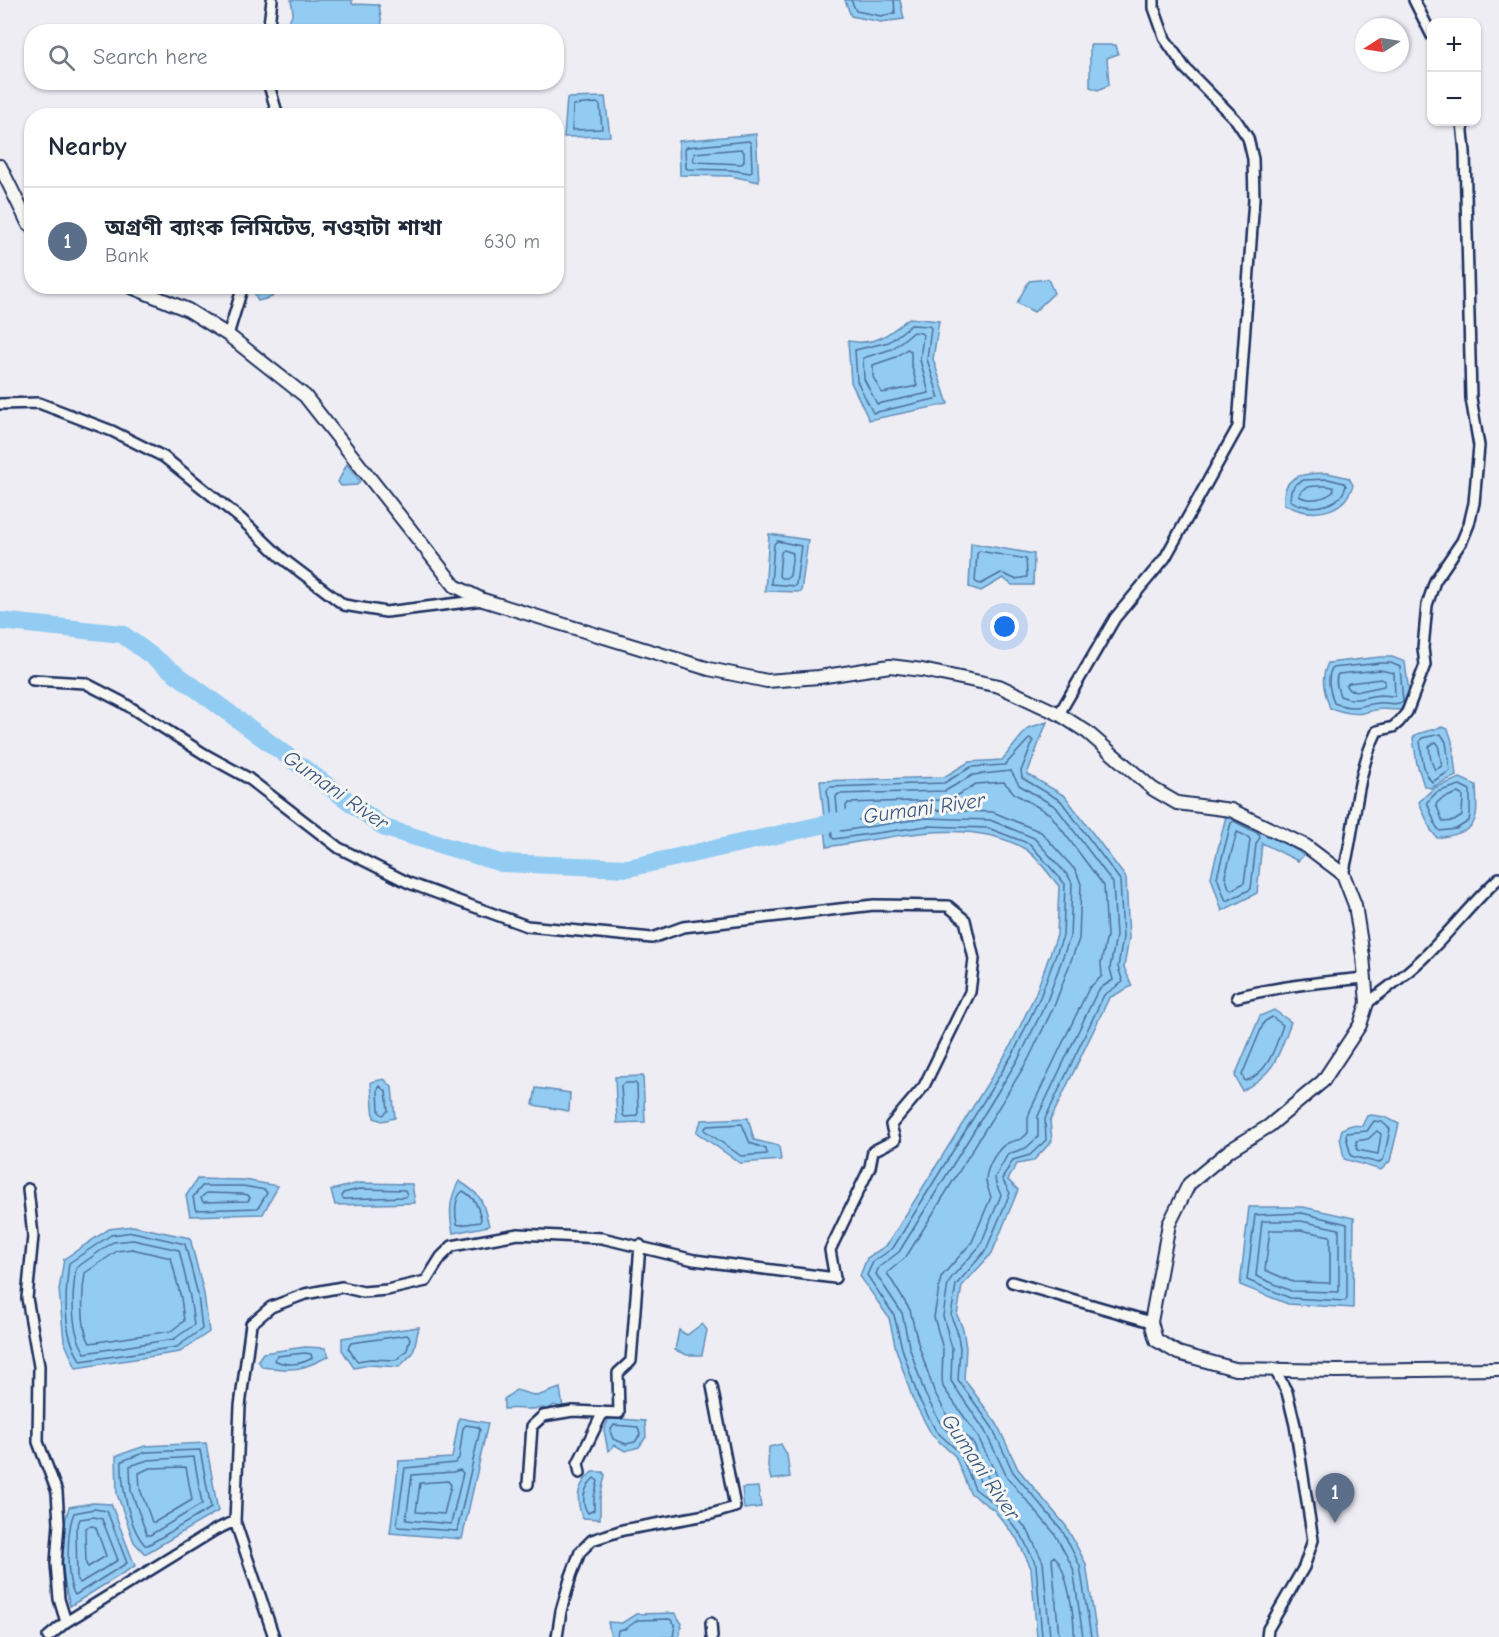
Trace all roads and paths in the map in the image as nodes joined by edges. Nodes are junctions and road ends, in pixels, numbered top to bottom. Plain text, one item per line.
1 (272, 0) edge
2 (1154, 0) edge
3 (1414, 0) edge
4 (269, 24) edge
5 (1427, 28) edge
6 (270, 90) edge
7 (276, 108) edge
8 (1462, 126) edge
9 (0, 166) edge
10 (24, 215) edge
11 (149, 294) edge
12 (241, 294) edge
13 (228, 335) junction
14 (0, 404) edge
15 (483, 600) junction
16 (33, 680) dead end
17 (1059, 714) junction
18 (1343, 874) junction
19 (1499, 878) edge
20 (1365, 978) junction
21 (1237, 997) dead end
22 (1367, 1003) junction
23 (28, 1189) dead end
24 (640, 1245) junction
25 (1012, 1282) dead end
26 (1151, 1322) junction
27 (1499, 1369) edge
28 (1275, 1370) junction
29 (712, 1386) dead end
30 (603, 1412) junction
31 (580, 1473) dead end
32 (528, 1484) dead end
33 (235, 1521) junction
34 (66, 1622) junction
35 (711, 1623) dead end
36 (48, 1637) edge
37 (274, 1637) edge
38 (557, 1637) edge
39 (712, 1637) edge
40 (1267, 1637) edge

1 - 4 street
2 - 17 street
3 - 5 street
6 - 7 street
8 - 18 street
9 - 10 street
11 - 13 street
12 - 13 street
13 - 15 street
14 - 15 street
15 - 17 street
16 - 24 street
17 - 18 street
18 - 20 street
19 - 22 street
20 - 21 street
20 - 22 street
22 - 26 street
23 - 34 street
24 - 30 street
24 - 33 street
25 - 26 street
26 - 28 street
27 - 28 street
28 - 40 street
29 - 38 street
30 - 31 street
30 - 32 street
33 - 34 street
33 - 37 street
34 - 36 street
35 - 39 street

